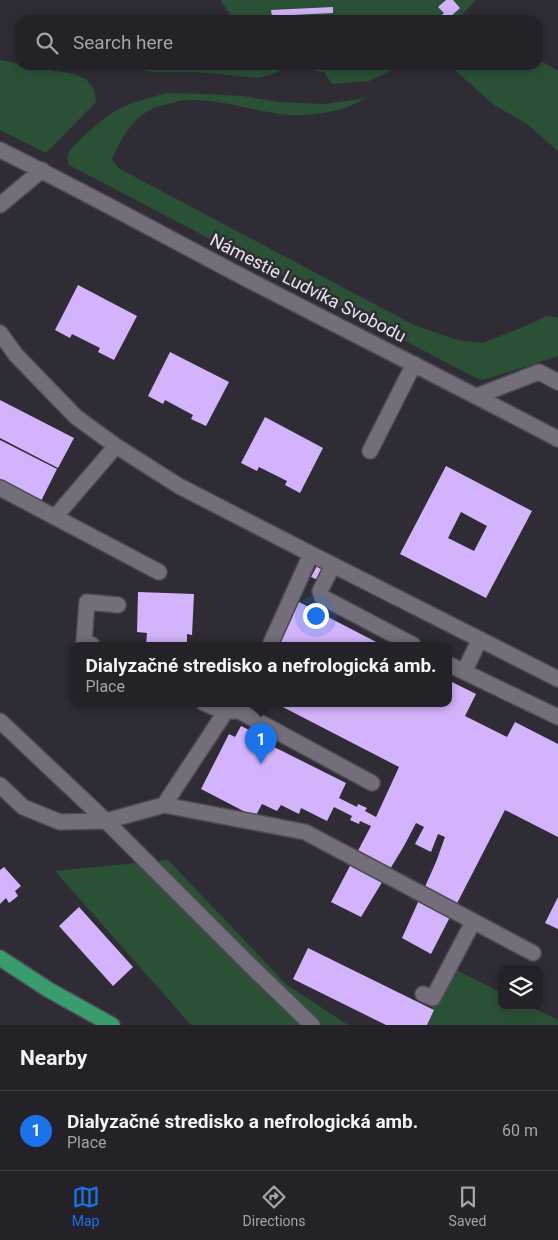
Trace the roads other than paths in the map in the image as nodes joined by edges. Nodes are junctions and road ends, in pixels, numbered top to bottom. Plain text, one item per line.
1 (0, 150) edge
2 (42, 170) junction
3 (0, 205) edge
4 (0, 333) edge
5 (414, 364) junction
6 (558, 382) edge
7 (478, 396) junction
8 (558, 439) edge
9 (116, 446) junction
10 (370, 451) dead end
11 (0, 488) edge
12 (55, 517) junction
13 (311, 554) junction
14 (333, 565) junction
15 (159, 572) dead end
16 (118, 605) dead end
17 (480, 640) junction
18 (86, 642) edge
19 (271, 642) edge
20 (407, 642) edge
21 (452, 666) edge
22 (464, 672) junction
23 (558, 679) edge
24 (212, 707) edge
25 (236, 708) edge
26 (558, 717) edge
27 (0, 722) edge
28 (372, 782) dead end
29 (0, 785) edge
30 (164, 805) junction
31 (106, 821) junction
32 (474, 922) junction
33 (533, 953) dead end
34 (6, 962) edge
35 (423, 994) dead end
36 (112, 1025) edge
37 (312, 1025) edge

1 - 2 street, Námestie Ludvíka Svobodu
2 - 3 street
2 - 5 street, Námestie Ludvíka Svobodu
4 - 9 street
5 - 7 street, Námestie Ludvíka Svobodu
5 - 10 street
6 - 7 street
7 - 8 street, Námestie Ludvíka Svobodu
9 - 12 street
9 - 13 street
11 - 12 street
12 - 15 street
13 - 14 street
13 - 19 street
14 - 17 street
14 - 20 street
16 - 18 street
17 - 22 street
17 - 23 street
21 - 22 street
22 - 26 street
24 - 25 street
25 - 28 street
25 - 30 street
27 - 31 street
29 - 31 street
30 - 31 street
30 - 32 street
31 - 37 street
32 - 33 street
32 - 35 street
34 - 36 main road

